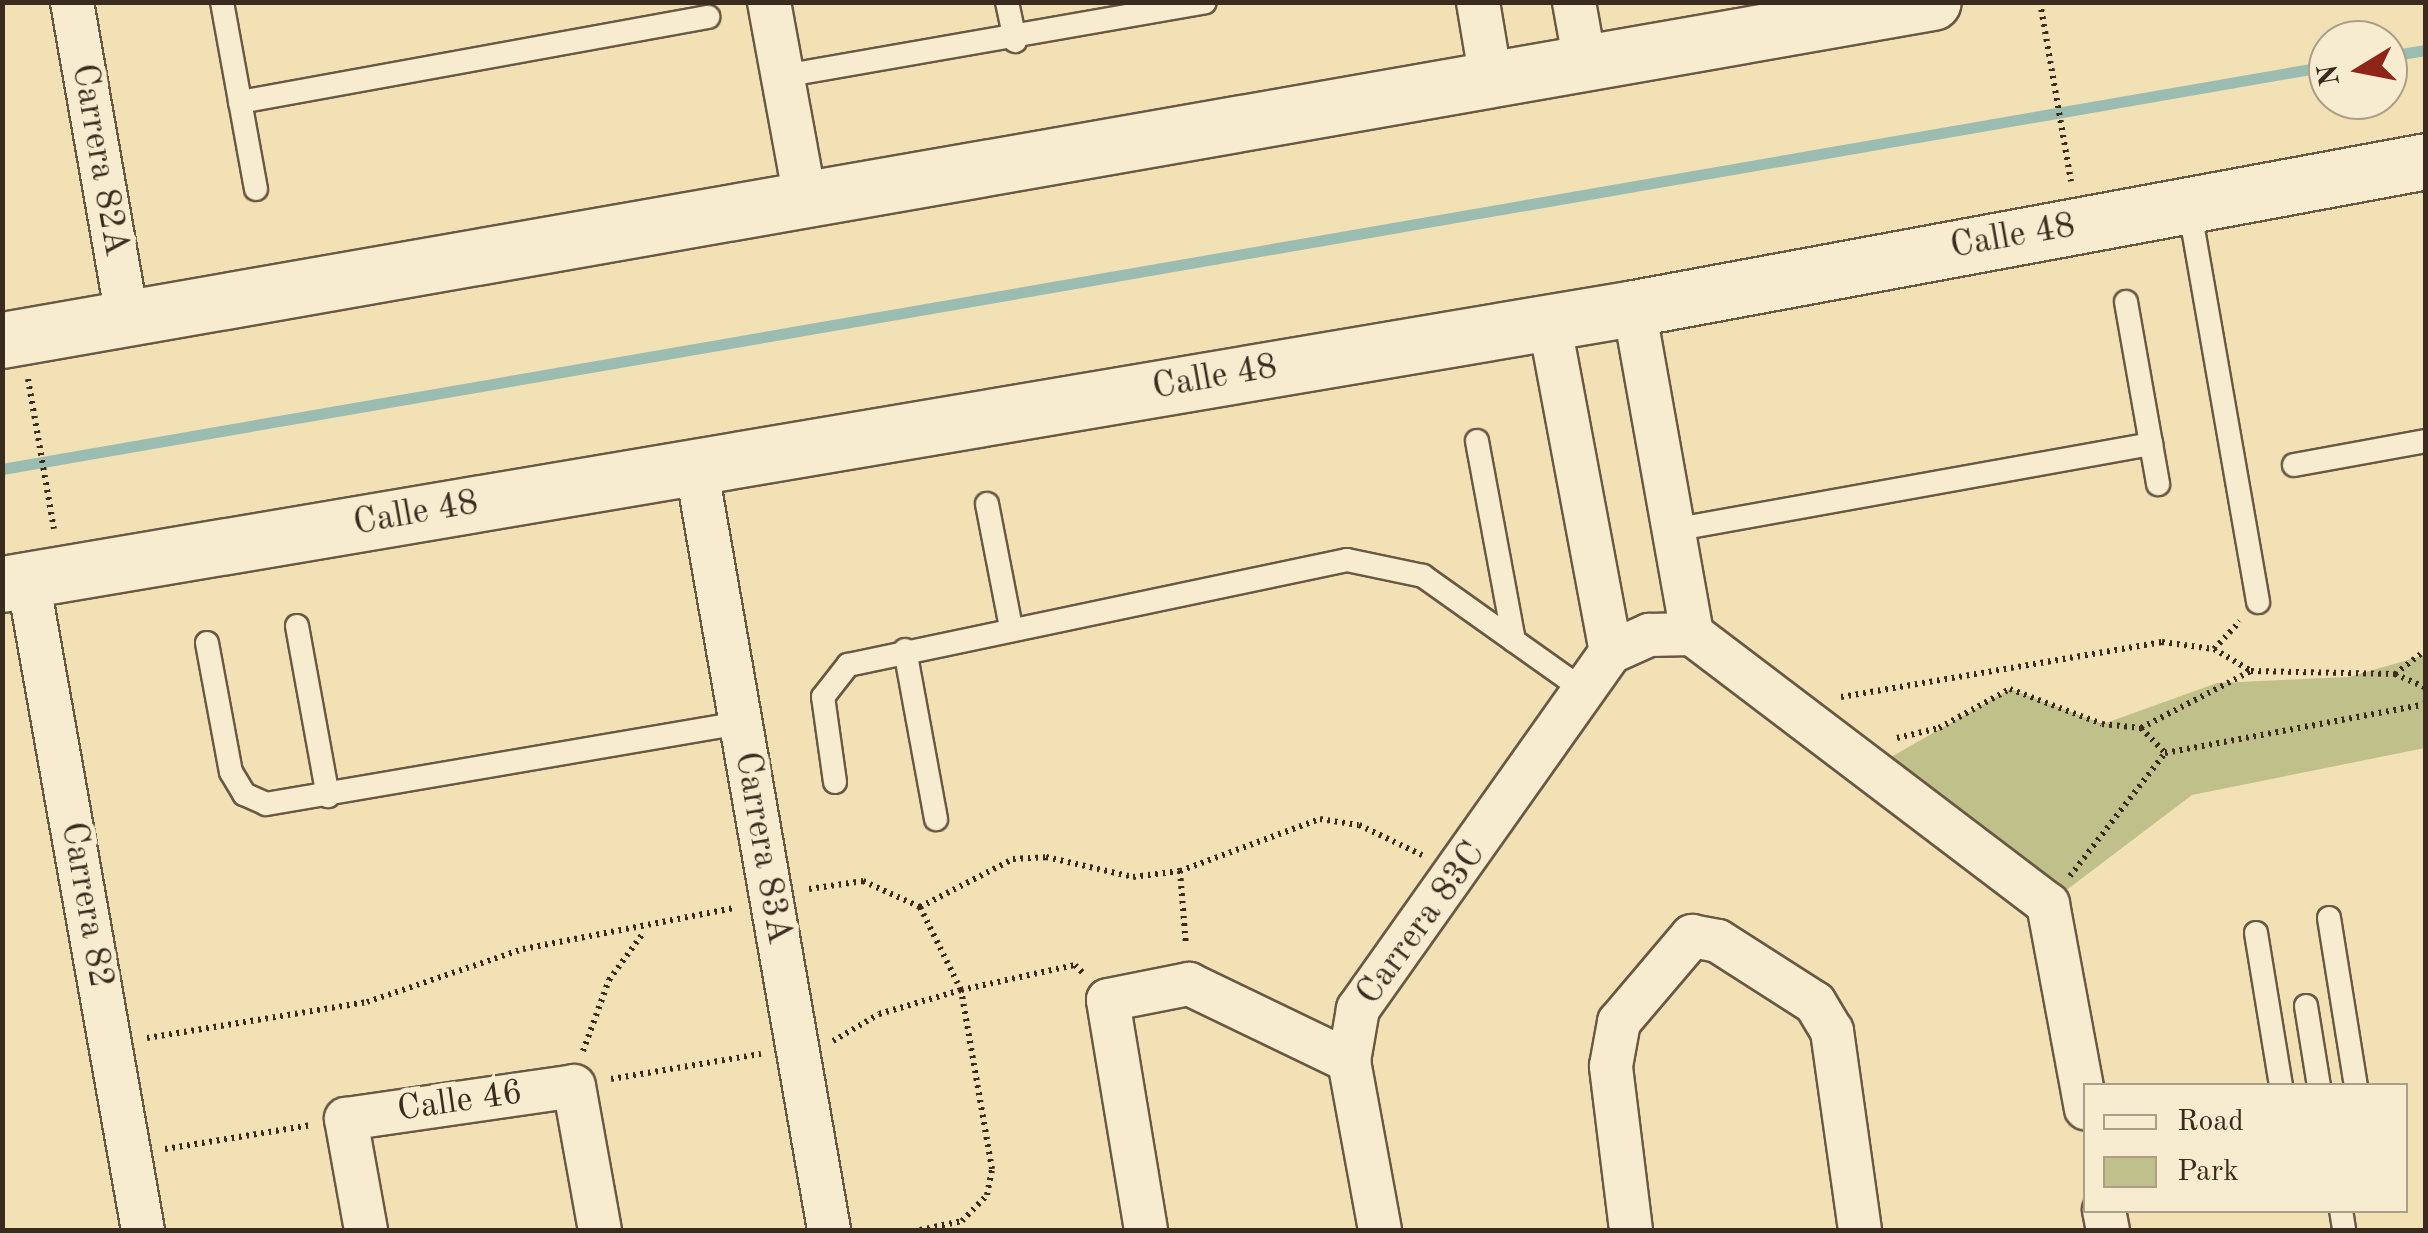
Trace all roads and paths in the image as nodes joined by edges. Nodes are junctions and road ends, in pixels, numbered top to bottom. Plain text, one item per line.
1 (72, 2) edge
2 (222, 2) edge
3 (769, 2) edge
4 (1008, 2) edge
5 (1205, 2) edge
6 (1478, 2) edge
7 (1574, 2) edge
8 (1933, 2) edge
9 (2040, 2) edge
10 (658, 14) edge
11 (708, 16) dead end
12 (1015, 40) junction
13 (1585, 64) junction
14 (783, 76) junction
15 (1491, 80) junction
16 (240, 102) junction
17 (2426, 160) edge
18 (2071, 180) dead end
19 (256, 189) dead end
20 (805, 199) junction
21 (2189, 206) junction
22 (2126, 302) dead end
23 (1634, 308) junction
24 (127, 317) junction
25 (1549, 322) junction
26 (15, 357) edge
27 (1477, 440) dead end
28 (2426, 441) edge
29 (2151, 444) junction
30 (2294, 465) dead end
31 (696, 466) junction
32 (2158, 484) dead end
33 (987, 504) dead end
34 (1674, 530) junction
35 (29, 568) edge
36 (2258, 602) dead end
37 (297, 626) dead end
38 (1011, 628) junction
39 (1692, 634) junction
40 (1514, 641) junction
41 (207, 642) dead end
42 (906, 650) junction
43 (2426, 650) edge
44 (1612, 652) junction
45 (2251, 670) junction
46 (2395, 674) junction
47 (2426, 688) edge
48 (1585, 691) junction
49 (2426, 704) edge
50 (1851, 708) dead end
51 (740, 724) junction
52 (1882, 728) dead end
53 (2141, 728) junction
54 (2166, 753) junction
55 (835, 782) dead end
56 (328, 796) junction
57 (936, 819) dead end
58 (1180, 871) dead end
59 (2048, 904) junction
60 (920, 906) dead end
61 (2329, 918) dead end
62 (644, 932) dead end
63 (2256, 933) dead end
64 (1189, 984) junction
65 (961, 990) junction
66 (1108, 1000) junction
67 (2306, 1006) dead end
68 (797, 1048) junction
69 (1349, 1061) junction
70 (2281, 1083) edge
71 (2319, 1083) edge
72 (2356, 1083) edge
73 (574, 1086) junction
74 (2083, 1093) edge
75 (346, 1119) junction
76 (130, 1154) junction
77 (143, 1230) edge
78 (366, 1230) edge
79 (600, 1230) edge
80 (829, 1230) edge
81 (920, 1230) edge
82 (1146, 1230) edge
83 (1380, 1230) edge
84 (1631, 1230) edge
85 (1860, 1230) edge

1 - 24 street, Carrera 82A
2 - 16 lane
3 - 14 street
4 - 12 lane
5 - 12 lane
6 - 15 street
7 - 13 street
8 - 13 main road
9 - 18 path
10 - 11 lane
10 - 16 lane
12 - 14 lane
13 - 15 main road
14 - 20 street
15 - 20 main road
16 - 19 lane
17 - 21 main road, Calle 48
20 - 24 main road
21 - 23 main road, Calle 48
21 - 36 lane
22 - 29 lane
23 - 25 main road, Calle 48
23 - 34 street
24 - 26 main road
25 - 31 main road, Calle 48
25 - 44 street
26 - 35 path
27 - 40 lane
28 - 30 lane
29 - 32 lane
29 - 34 lane
31 - 35 main road, Calle 48
31 - 51 street, Carrera 83A
33 - 38 lane
34 - 39 street
35 - 76 street, Carrera 82
37 - 56 lane
38 - 40 lane
38 - 42 lane
39 - 44 street
39 - 59 street
40 - 48 lane
41 - 56 lane
42 - 55 lane
42 - 57 lane
43 - 46 path
44 - 48 street, Carrera 83C
45 - 46 path
45 - 50 path
45 - 53 path
46 - 47 path
48 - 69 street, Carrera 83C
49 - 54 path
51 - 56 lane
51 - 68 street, Carrera 83A
52 - 53 path
53 - 54 path
54 - 59 path
58 - 64 path
59 - 74 street
60 - 65 path
61 - 72 lane
62 - 73 path
63 - 70 lane
64 - 66 street
64 - 69 street
65 - 66 path
65 - 68 path
65 - 81 path
66 - 82 street
67 - 71 lane
68 - 73 path
68 - 80 street, Carrera 83A
69 - 83 street, Carrera 83C
73 - 75 street, Calle 46
73 - 79 street
75 - 76 path
75 - 78 street
76 - 77 street, Carrera 82
84 - 85 street

